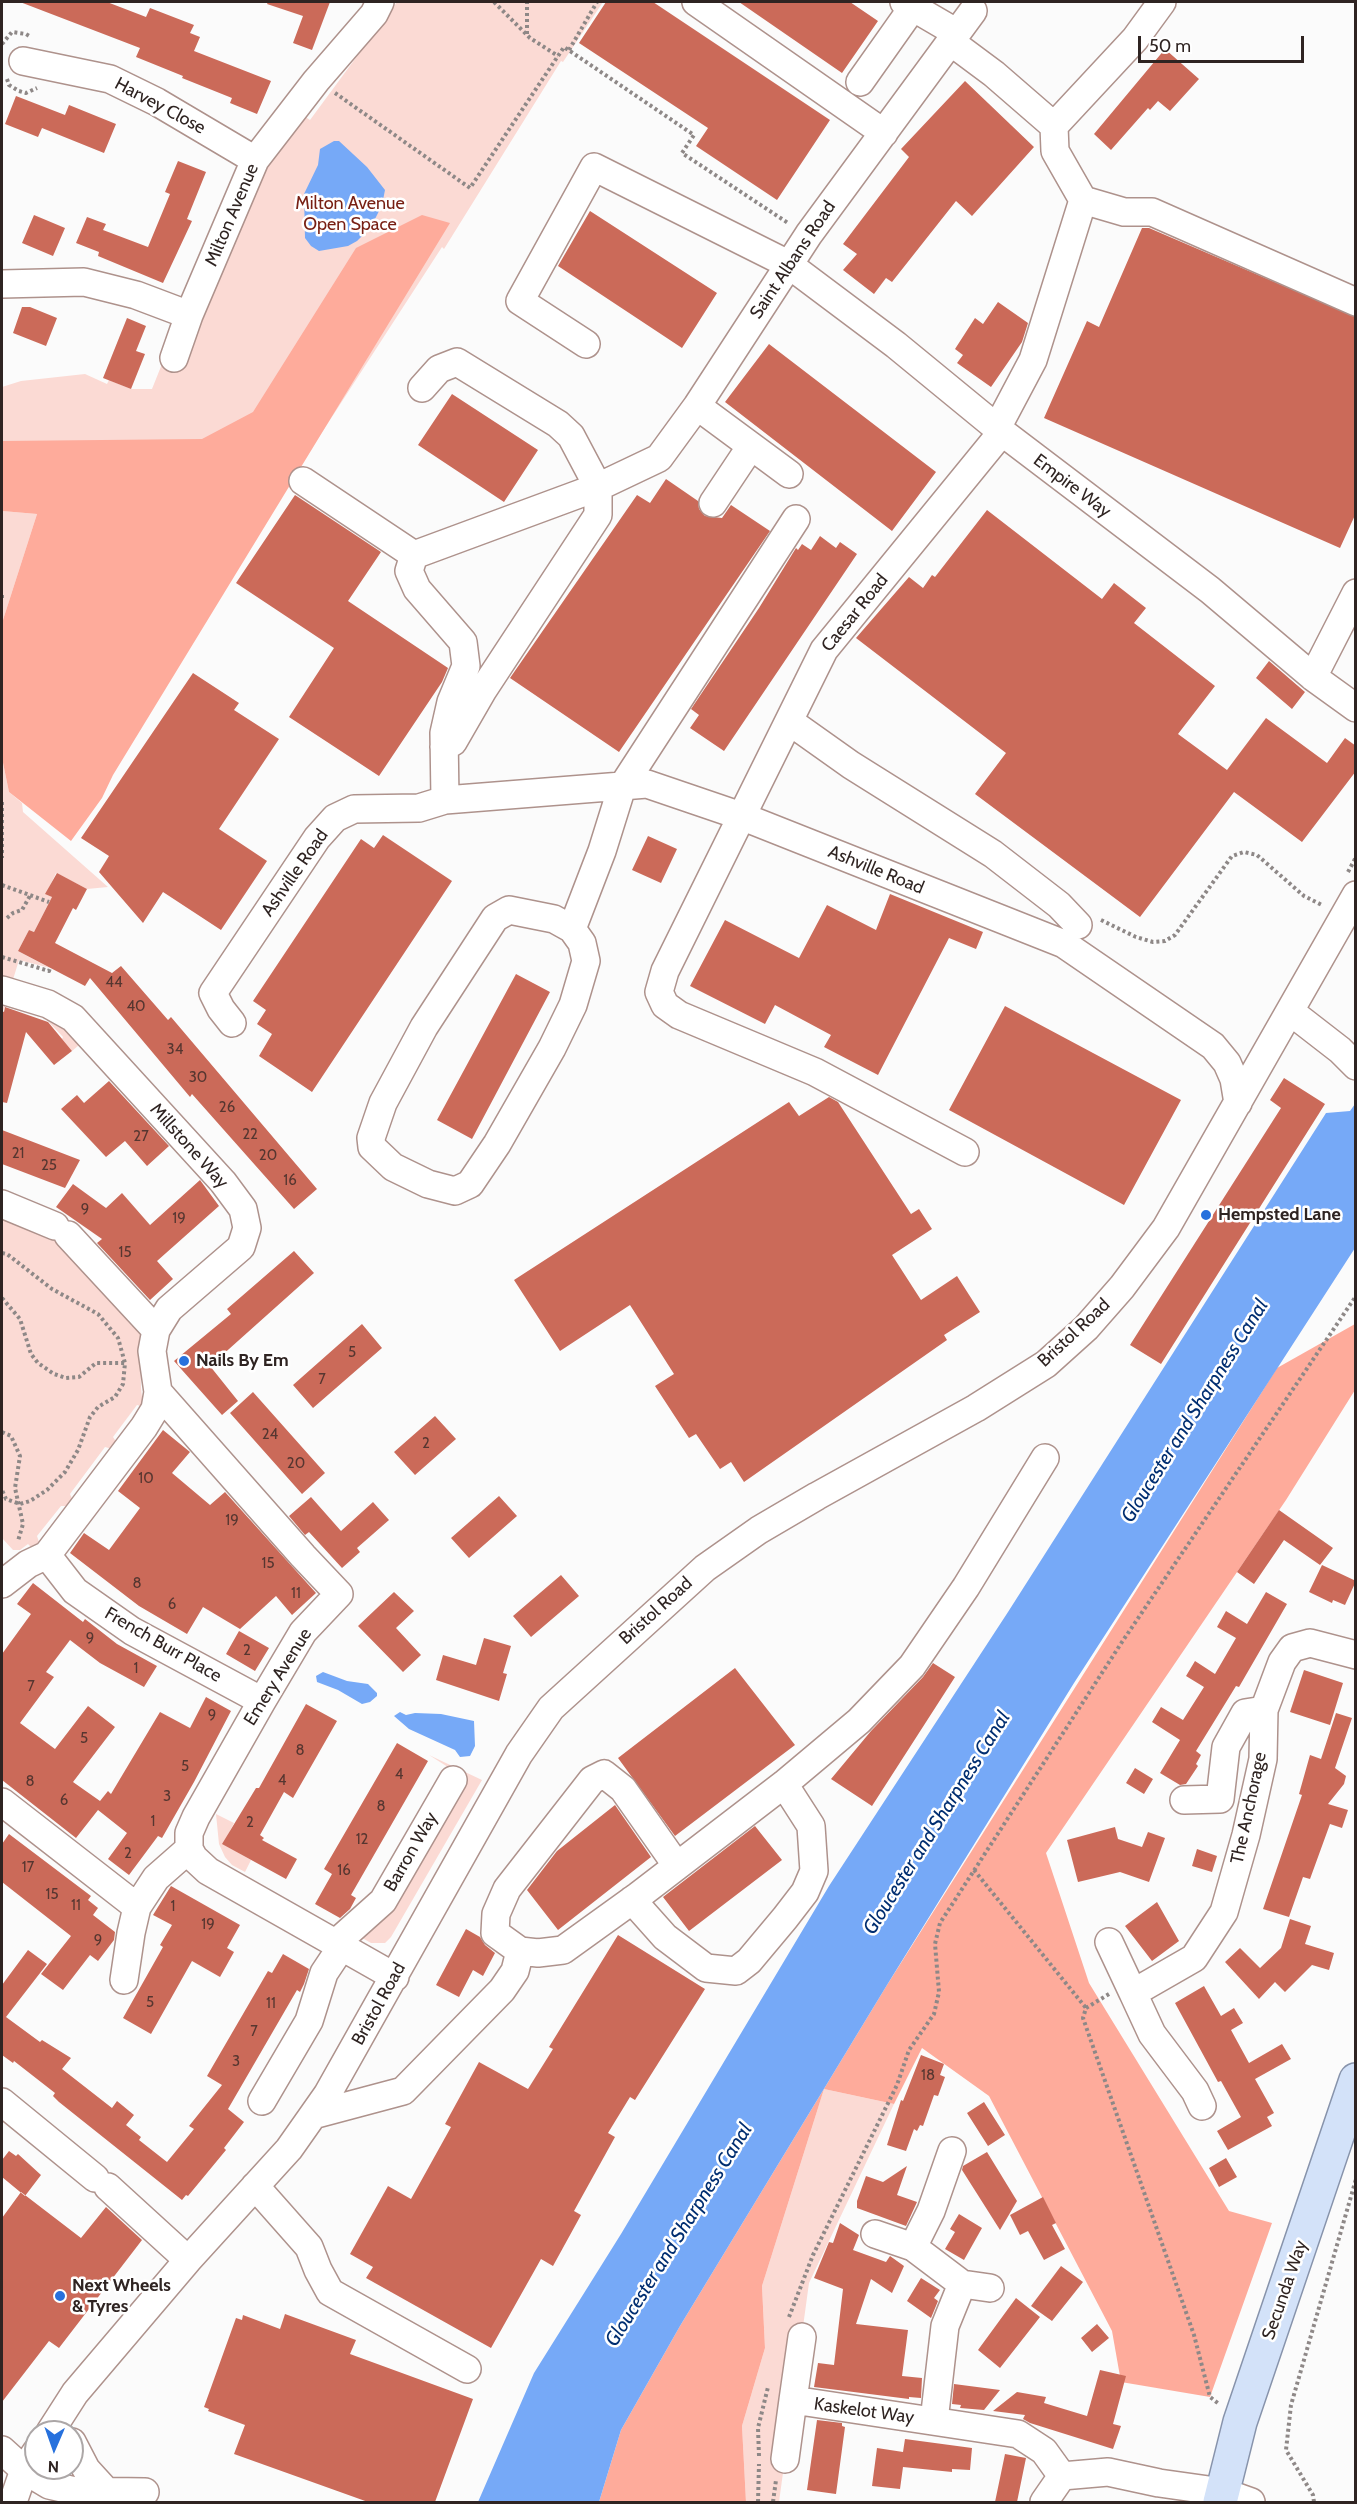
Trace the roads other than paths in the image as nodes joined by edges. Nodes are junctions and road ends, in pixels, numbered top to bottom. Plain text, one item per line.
1 (380, 2) edge
2 (696, 2) edge
3 (1162, 2) edge
4 (908, 4) edge
5 (973, 11) dead end
6 (954, 38) junction
7 (16, 66) road end
8 (860, 82) dead end
9 (1054, 126) junction
10 (884, 133) junction
11 (255, 160) junction
12 (1083, 200) junction
13 (788, 264) junction
14 (2, 284) edge
15 (1356, 302) edge
16 (189, 315) junction
17 (586, 344) dead end
18 (174, 358) dead end
19 (422, 388) dead end
20 (697, 406) junction
21 (1000, 430) junction
22 (751, 446) junction
23 (789, 474) dead end
24 (303, 481) dead end
25 (598, 487) junction
26 (712, 503) dead end
27 (796, 519) dead end
28 (414, 555) junction
29 (1356, 593) edge
30 (1313, 677) junction
31 (1356, 708) edge
32 (789, 721) junction
33 (444, 740) junction
34 (622, 788) junction
35 (446, 800) junction
36 (741, 816) junction
37 (1350, 906) edge
38 (1078, 925) road end
39 (572, 929) junction
40 (6, 991) edge
41 (1291, 1012) junction
42 (232, 1023) dead end
43 (1355, 1066) edge
44 (1238, 1103) junction
45 (965, 1152) dead end
46 (2, 1204) edge
47 (156, 1330) junction
48 (158, 1392) junction
49 (1045, 1458) dead end
50 (47, 1555) junction
51 (2, 1584) edge
52 (1356, 1655) edge
53 (262, 1701) junction
54 (1264, 1710) junction
55 (453, 1780) dead end
56 (784, 1784) junction
57 (1184, 1800) dead end
58 (2, 1802) edge
59 (189, 1849) junction
60 (677, 1866) junction
61 (632, 1900) junction
62 (137, 1907) junction
63 (1109, 1942) dead end
64 (339, 1945) junction
65 (520, 1951) junction
66 (395, 1977) junction
67 (124, 1980) dead end
68 (1130, 1988) junction
69 (1356, 2080) edge
70 (262, 2101) dead end
71 (2, 2102) edge
72 (1202, 2106) dead end
73 (313, 2115) junction
74 (952, 2151) dead end
75 (255, 2186) junction
76 (875, 2234) dead end
77 (913, 2247) junction
78 (188, 2260) junction
79 (962, 2284) junction
80 (990, 2288) dead end
81 (795, 2329) road end
82 (467, 2369) dead end
83 (793, 2400) junction
84 (68, 2419) edge
85 (934, 2421) junction
86 (2, 2450) edge
87 (24, 2459) edge
88 (785, 2459) dead end
89 (84, 2465) edge
90 (24, 2475) edge
91 (1062, 2476) junction
92 (45, 2480) edge
93 (107, 2492) junction
94 (145, 2492) dead end
95 (1231, 2499) edge
96 (13, 2502) edge
97 (1044, 2502) edge

1 - 11 street, Milton Avenue
2 - 10 street
3 - 9 street
4 - 6 street
4 - 8 street
5 - 6 street, Saint Albans Road
6 - 9 street
6 - 10 street, Saint Albans Road
7 - 11 street, Harvey Close
9 - 12 street
10 - 13 street, Saint Albans Road
11 - 16 street, Milton Avenue
12 - 15 street
12 - 21 street, Caesar Road
13 - 17 street, Empire Way
13 - 20 street, Saint Albans Road
13 - 21 street, Empire Way
14 - 16 street
16 - 18 street, Milton Avenue
19 - 25 street
20 - 22 street
20 - 25 street, Saint Albans Road
21 - 30 street, Empire Way
21 - 32 street, Caesar Road
22 - 23 street
22 - 26 street
24 - 28 street
25 - 28 street, Saint Albans Road
25 - 33 street
27 - 34 street
28 - 33 street
29 - 30 street
30 - 31 street, Empire Way
32 - 36 street, Caesar Road
32 - 38 street
33 - 35 street
34 - 35 street, Ashville Road
34 - 36 street, Ashville Road
34 - 39 street
35 - 42 street, Ashville Road
36 - 44 street, Ashville Road
36 - 45 street, Caesar Road
37 - 41 street, Bristol Road
39 - 39 street
40 - 47 street, Millstone Way
41 - 43 street
41 - 44 street, Bristol Road
44 - 66 street, Bristol Road
46 - 47 street
47 - 48 street, Millstone Way
48 - 50 street, Millstone Way
48 - 53 street, Emery Avenue
49 - 56 street
50 - 51 street, Millstone Way
50 - 53 street, French Burr Place
52 - 54 street, The Anchorage
53 - 59 street, Emery Avenue
54 - 57 street
54 - 68 street, The Anchorage
55 - 64 street, Barron Way
56 - 60 street
56 - 61 street
58 - 62 street
59 - 62 street
59 - 64 street
60 - 61 street
60 - 65 street
61 - 65 street
62 - 67 street
63 - 68 street
64 - 66 street
64 - 70 street, Barron Way
65 - 73 street
66 - 73 street, Bristol Road
68 - 72 street
69 - 95 main road, Secunda Way
71 - 78 street
73 - 75 street, Bristol Road
74 - 77 street
75 - 78 street, Bristol Road
75 - 82 street
76 - 77 street
77 - 79 street
78 - 84 street, Bristol Road
79 - 80 street
79 - 85 street, Kaskelot Way
81 - 83 street, Kaskelot Way
83 - 85 street, Kaskelot Way
83 - 88 street, Kaskelot Way
85 - 91 street, Kaskelot Way
86 - 87 street
89 - 93 street
90 - 96 street
91 - 95 street
91 - 97 street
92 - 93 street
93 - 94 street

